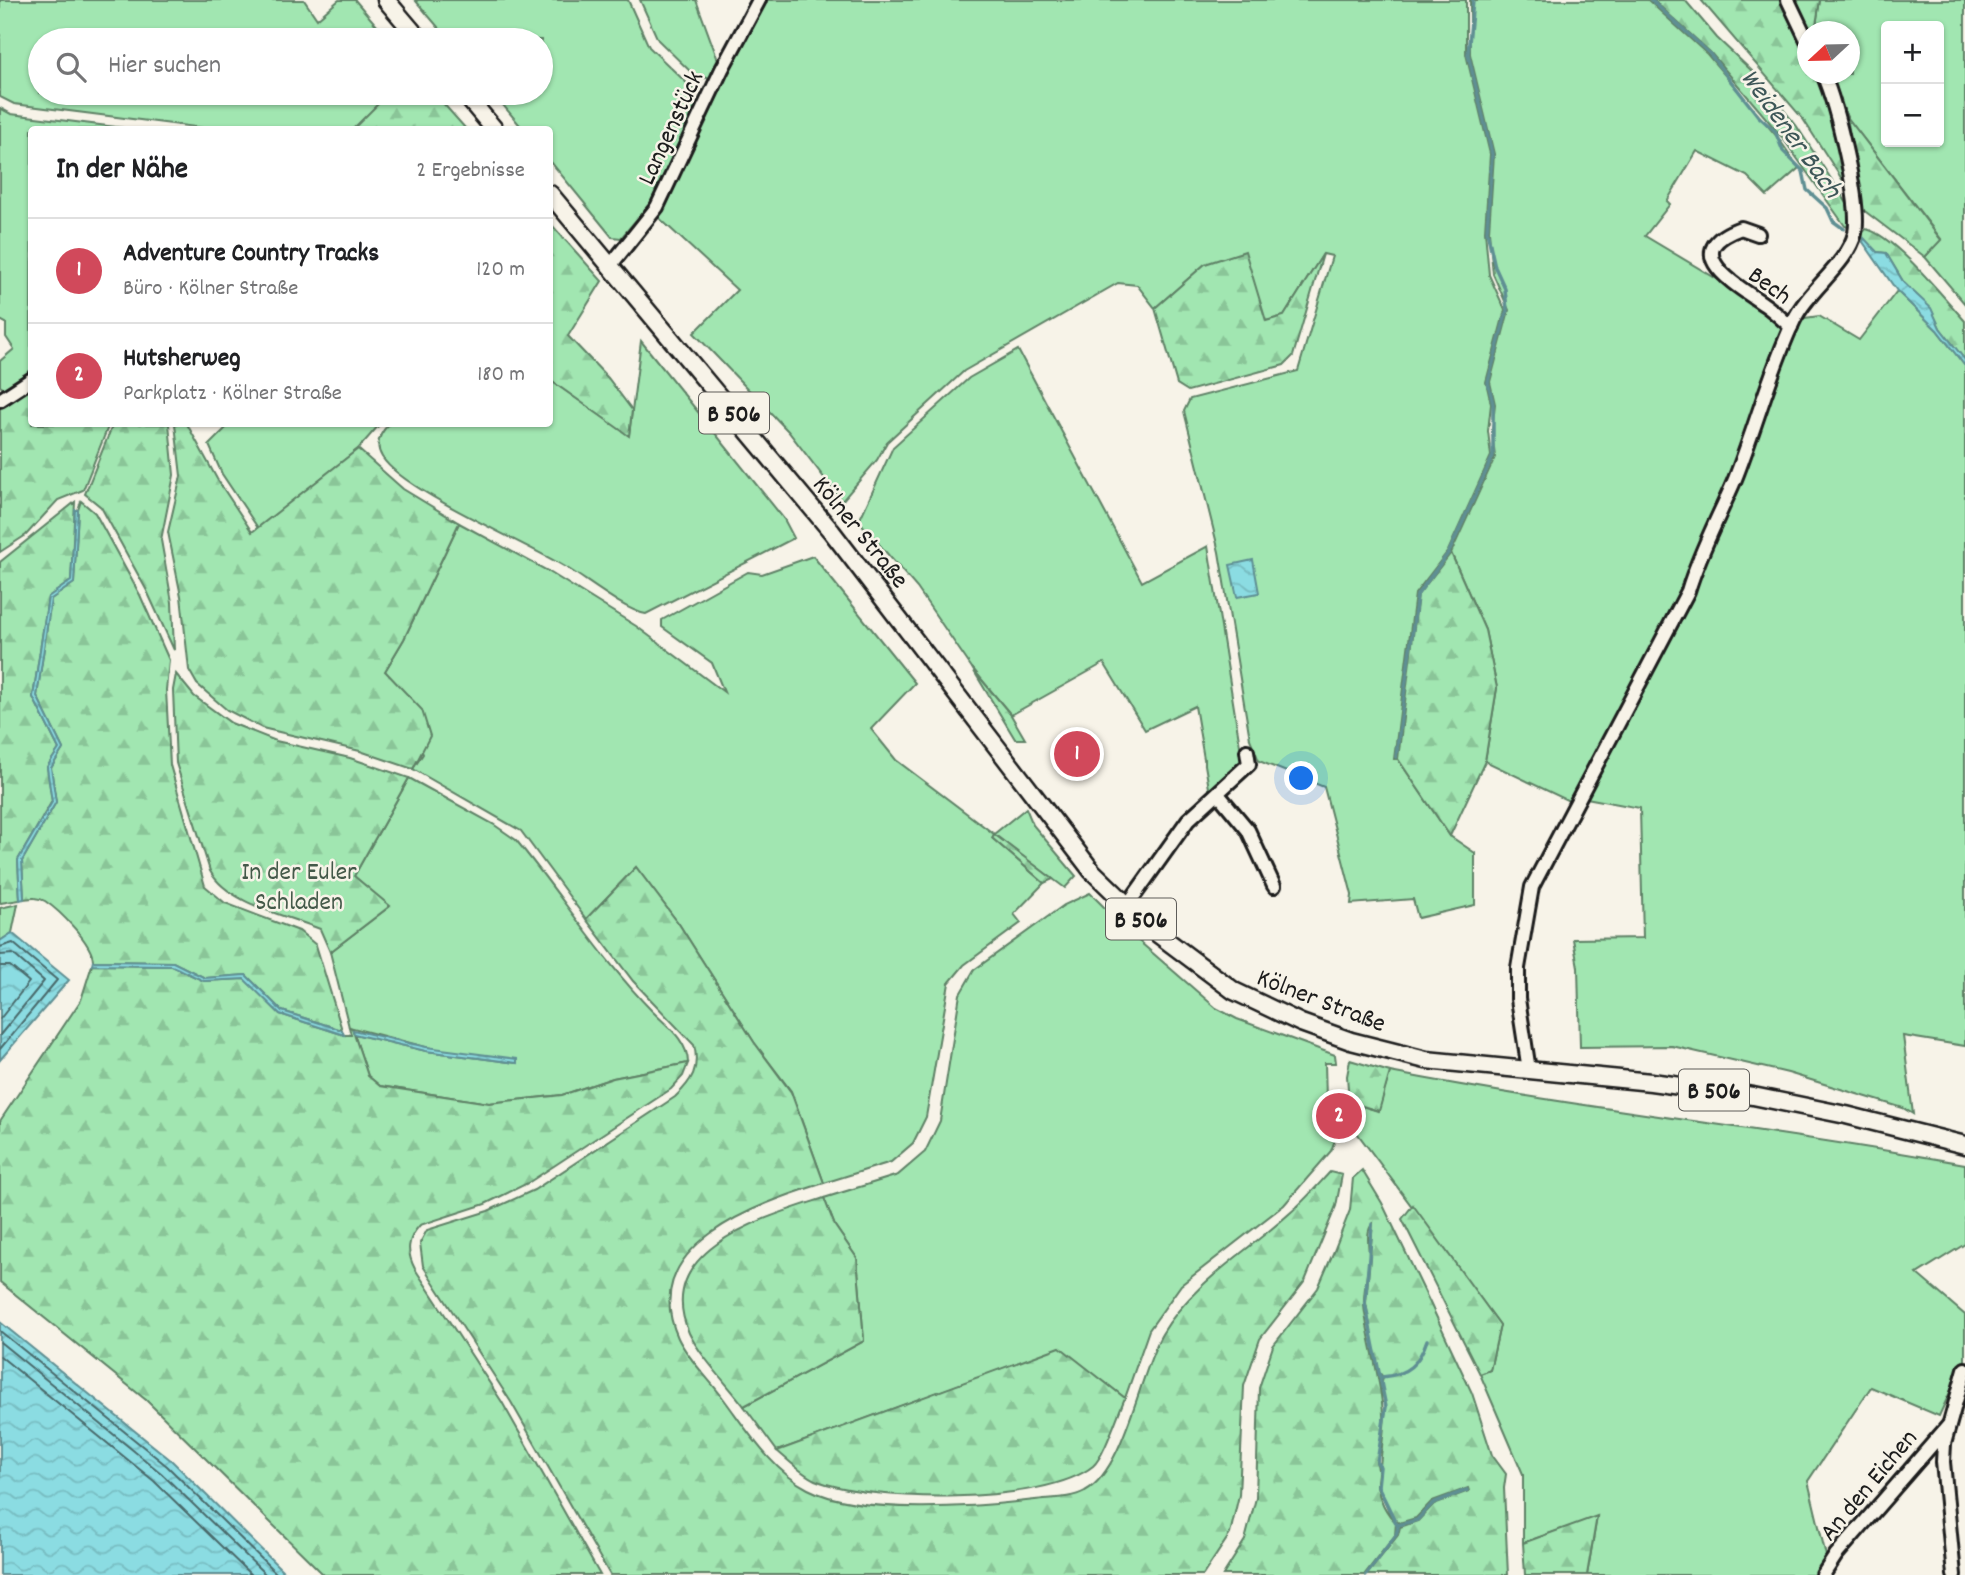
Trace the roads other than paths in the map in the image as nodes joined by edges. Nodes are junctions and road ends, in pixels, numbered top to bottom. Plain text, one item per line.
1 (386, 0) edge
2 (759, 0) edge
3 (1787, 0) edge
4 (1798, 21) edge
5 (410, 28) edge
6 (1827, 84) edge
7 (474, 105) edge
8 (492, 126) edge
9 (553, 198) edge
10 (1758, 234) dead end
11 (610, 266) junction
12 (1791, 327) junction
13 (28, 382) edge
14 (0, 400) edge
15 (1247, 751) dead end
16 (1218, 794) junction
17 (1274, 886) dead end
18 (1126, 906) junction
19 (1529, 1070) junction
20 (1965, 1145) edge
21 (1965, 1369) edge
22 (1949, 1425) junction
23 (1823, 1575) edge
24 (1954, 1575) edge

1 - 5 main road
2 - 11 street, Langenstück
3 - 4 street
6 - 12 street, Bech
7 - 8 main road
9 - 11 main road, Kölner Straße / B 506
10 - 12 street, Bech
11 - 18 main road, Kölner Straße / B 506
12 - 19 street
13 - 14 street
15 - 16 street
16 - 17 street
16 - 18 street
18 - 19 main road, Kölner Straße / B 506
19 - 20 main road, Kölner Straße / B 506
21 - 22 street
22 - 23 street, An den Eichen
22 - 24 street

